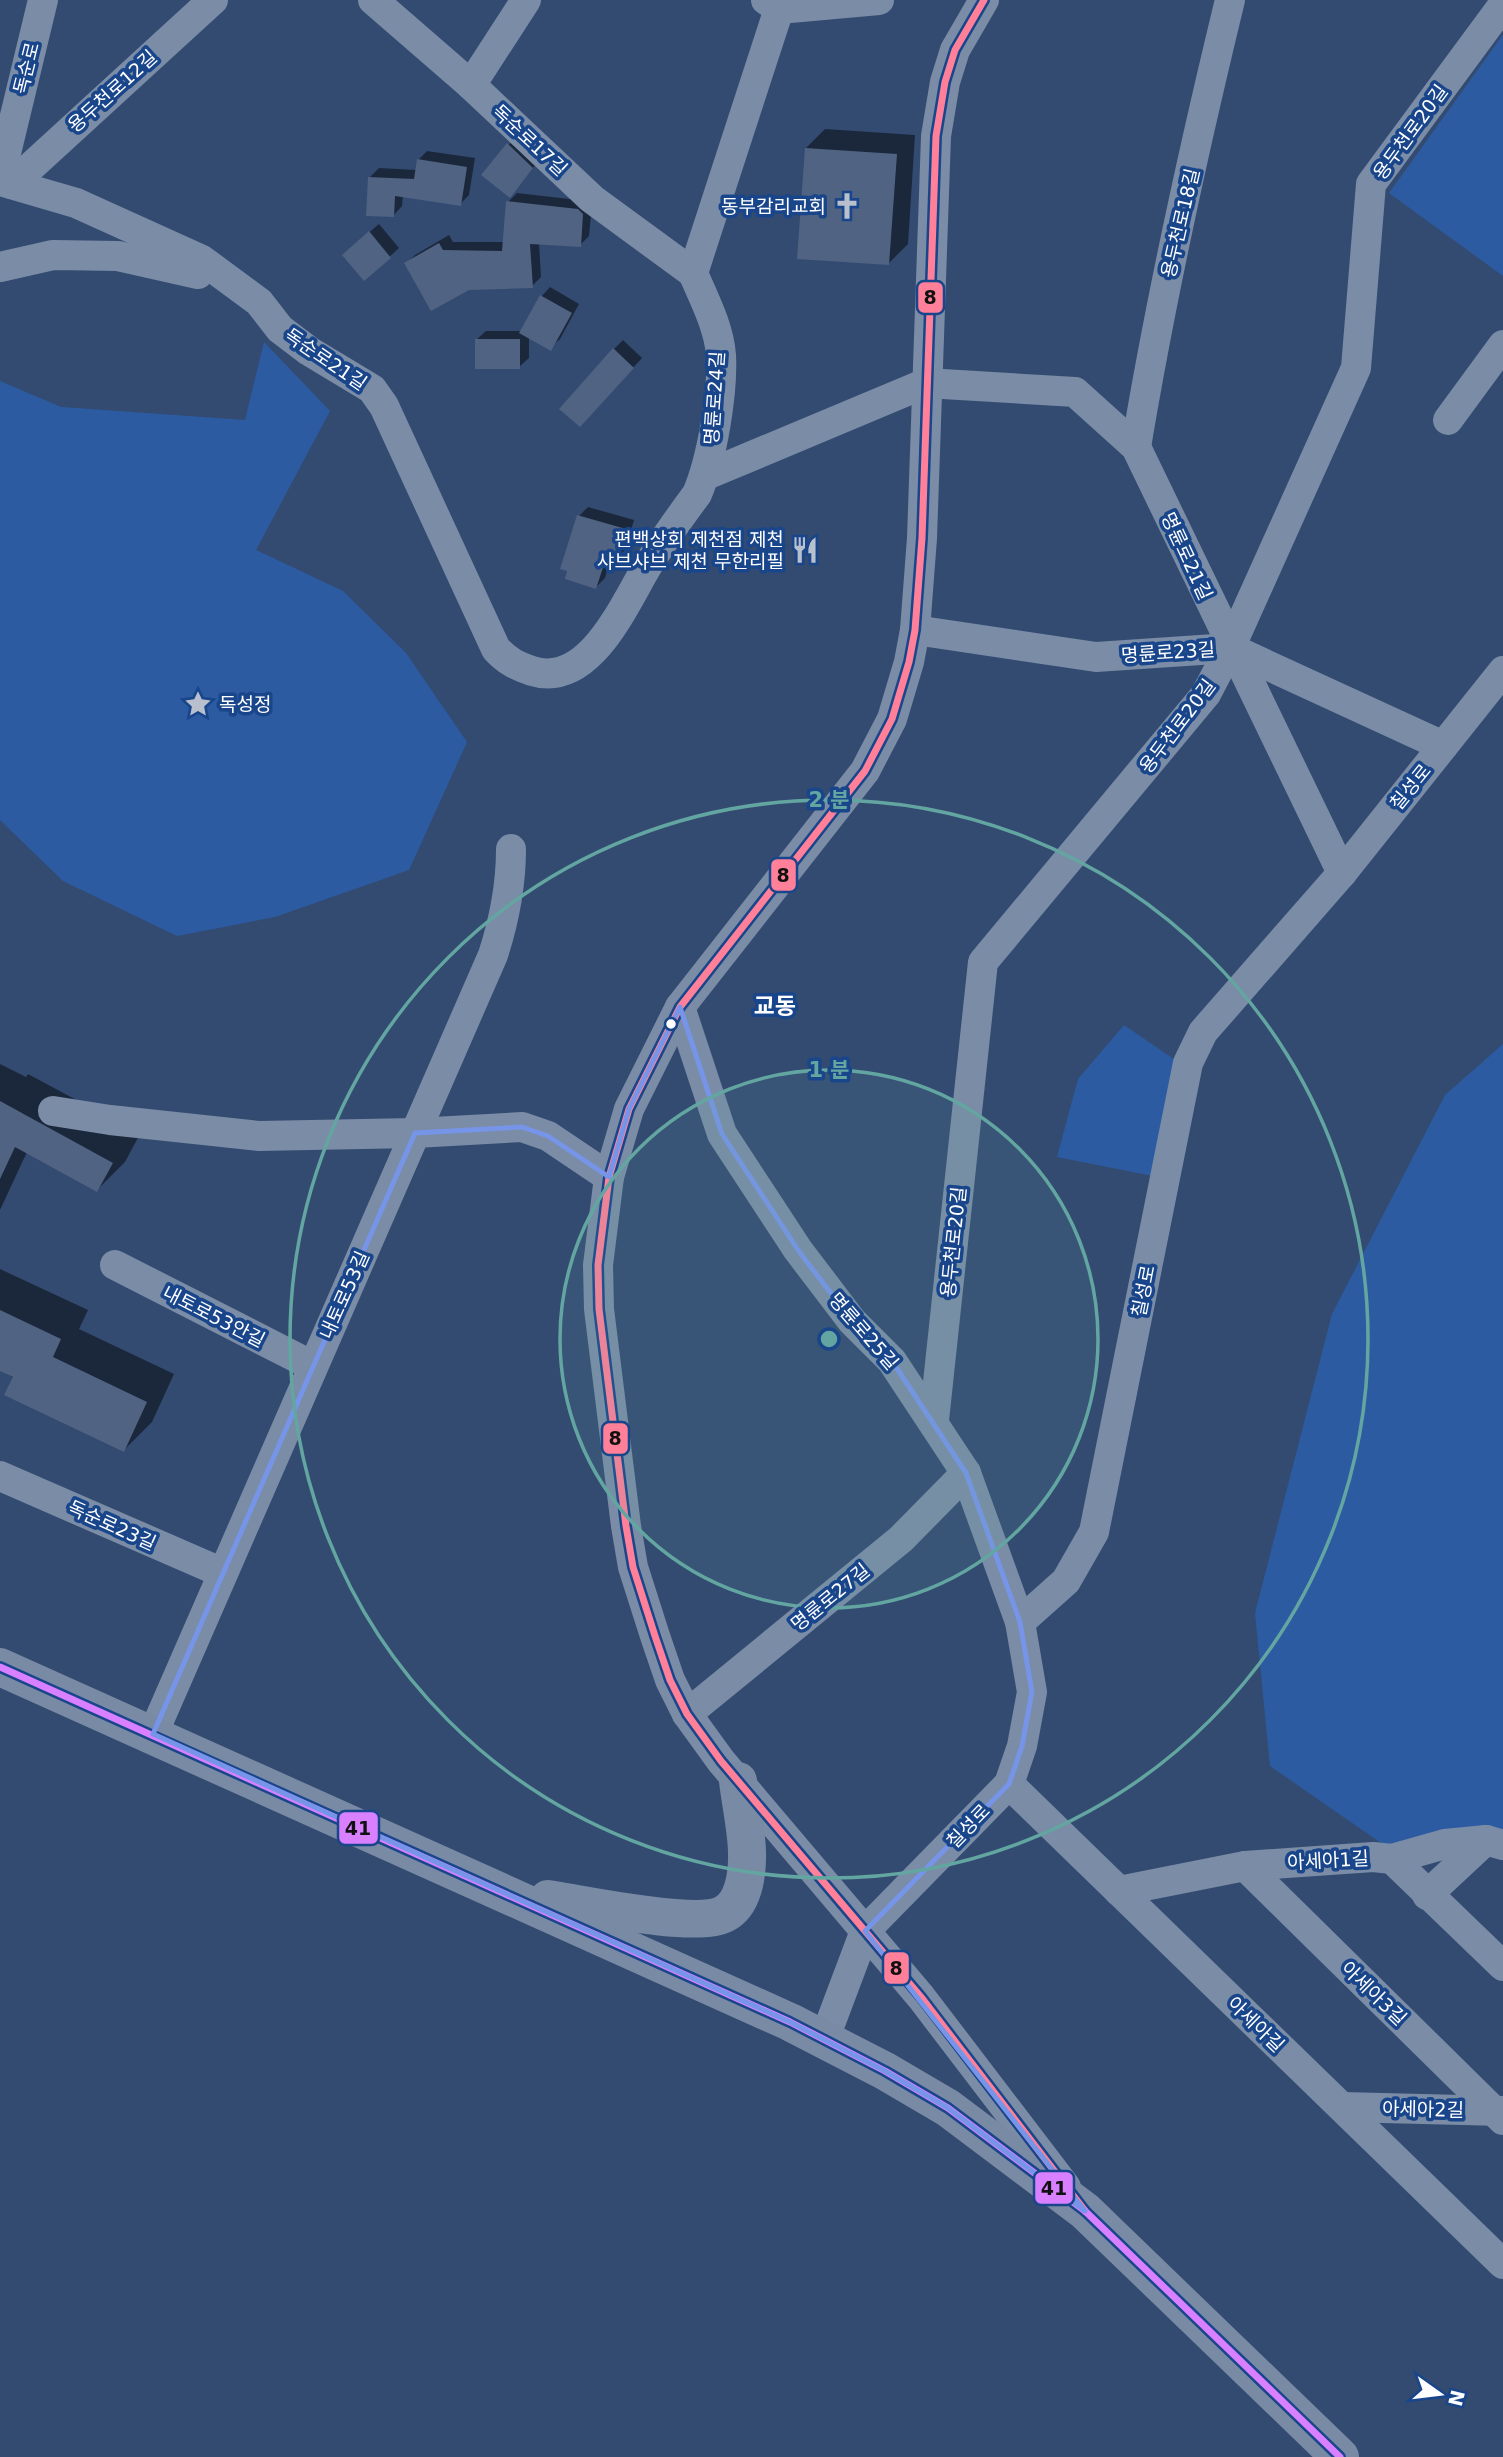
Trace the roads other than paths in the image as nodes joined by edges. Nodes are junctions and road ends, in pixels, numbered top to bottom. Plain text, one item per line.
1 (43, 0) edge
2 (213, 0) edge
3 (373, 0) edge
4 (526, 0) edge
5 (879, 0) edge
6 (984, 0) edge
7 (1230, 0) edge
8 (1503, 2) edge
9 (772, 5) edge
10 (471, 85) junction
11 (4, 181) edge
12 (0, 267) edge
13 (223, 273) junction
14 (693, 273) junction
15 (1503, 345) edge
16 (926, 383) junction
17 (1448, 420) dead end
18 (1136, 447) junction
19 (704, 476) junction
20 (915, 630) junction
21 (1230, 648) junction
22 (1503, 671) edge
23 (565, 673) joint
24 (1443, 746) junction
25 (511, 849) dead end
26 (1342, 873) junction
27 (680, 1007) junction
28 (53, 1111) dead end
29 (415, 1133) junction
30 (608, 1177) junction
31 (115, 1265) dead end
32 (313, 1366) junction
33 (933, 1420) junction
34 (967, 1473) junction
35 (0, 1476) edge
36 (223, 1573) junction
37 (1020, 1622) junction
38 (0, 1667) edge
39 (687, 1714) junction
40 (153, 1734) junction
41 (738, 1781) junction
42 (1009, 1784) junction
43 (1494, 1842) edge
44 (1392, 1859) junction
45 (1245, 1866) junction
46 (1119, 1891) junction
47 (503, 1892) junction
48 (1427, 1895) junction
49 (864, 1931) junction
50 (1503, 1966) edge
51 (824, 2040) junction
52 (1342, 2106) junction
53 (1500, 2114) edge
54 (1085, 2211) junction
55 (1503, 2264) edge
56 (1340, 2457) edge

1 - 11 street, 독순로
2 - 11 street, 용두천로12길
3 - 10 street, 독순로17길
4 - 10 street
5 - 9 street
6 - 16 street
7 - 18 street, 용두천로18길
8 - 21 street, 용두천로20길
9 - 14 street
10 - 14 street, 독순로17길
11 - 13 street, 독순로21길
12 - 13 street
13 - 23 street, 독순로21길
14 - 19 street, 명륜로24길
15 - 17 street
16 - 18 street, 명륜로21길
16 - 19 street
16 - 20 street
18 - 21 street, 명륜로21길
19 - 23 street, 명륜로24길
20 - 21 street, 명륜로23길
20 - 27 street
21 - 24 street, 명륜로23길
21 - 26 street, 명륜로21길
21 - 33 street, 용두천로20길
22 - 24 street, 칠성로
24 - 26 street, 칠성로
25 - 29 street, 내토로53길
26 - 37 street, 칠성로
27 - 30 street
27 - 33 street, 명륜로25길
28 - 29 street
29 - 30 street
29 - 32 street, 내토로53길
30 - 39 street
31 - 32 street, 내토로53안길
32 - 36 street, 내토로53길
33 - 34 street, 명륜로25길
34 - 37 street, 명륜로25길
34 - 39 street, 명륜로27길
35 - 36 street, 독순로23길
36 - 40 street, 내토로53길
37 - 42 street, 칠성로
38 - 40 main road
39 - 41 street
40 - 47 main road
41 - 47 main road
41 - 49 street
42 - 46 street, 아세아길
42 - 49 street, 칠성로
43 - 44 street
43 - 48 street
44 - 45 street, 아세아1길
44 - 48 street, 아세아1길
45 - 46 street, 아세아1길
45 - 53 street, 아세아3길
46 - 52 street, 아세아길
47 - 51 main road
48 - 50 street, 아세아1길
49 - 51 street
49 - 54 street
51 - 54 main road
52 - 53 street, 아세아2길
52 - 55 street, 아세아길
54 - 56 main road

